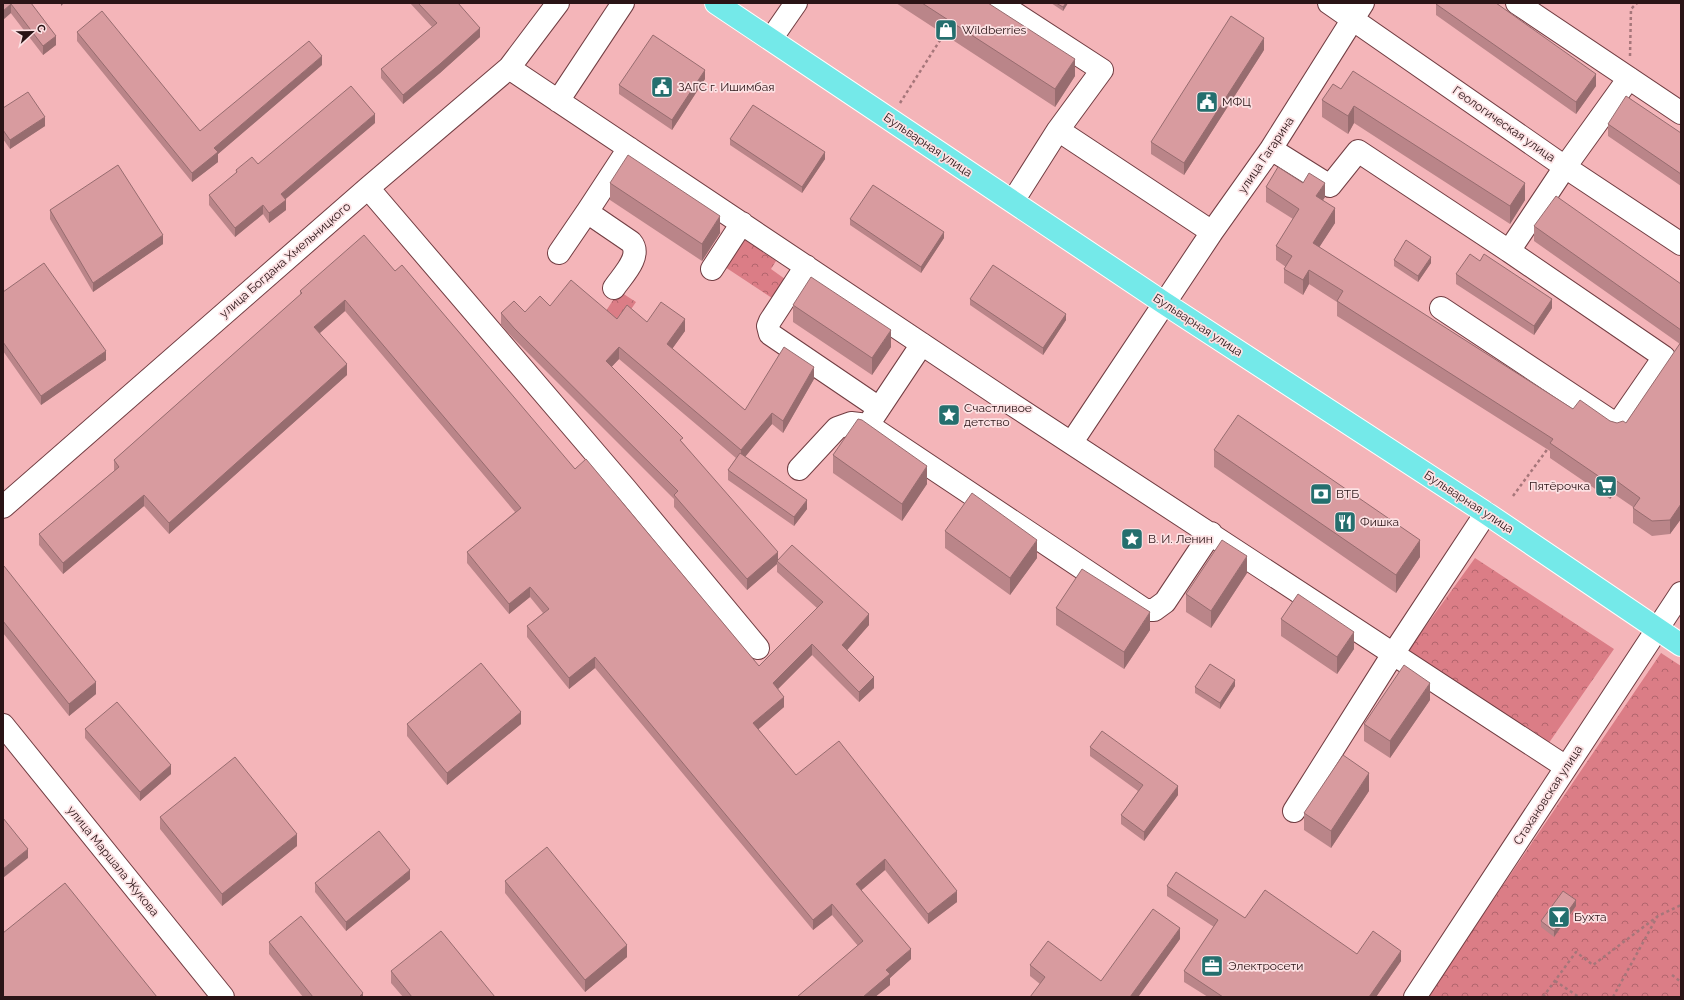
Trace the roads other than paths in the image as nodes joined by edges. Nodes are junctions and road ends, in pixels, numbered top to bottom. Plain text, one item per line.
1 (558, 3) edge
2 (623, 3) edge
3 (716, 3) edge
4 (796, 3) edge
5 (999, 3) edge
6 (1329, 3) edge
7 (1517, 3) edge
8 (1357, 10) edge
9 (771, 39) junction
10 (509, 68) junction
11 (1629, 78) junction
12 (558, 101) junction
13 (1681, 113) edge
14 (1058, 130) junction
15 (629, 148) junction
16 (1272, 149) junction
17 (1565, 167) junction
18 (368, 188) junction
19 (1013, 201) junction
20 (587, 212) junction
21 (742, 224) junction
22 (1212, 232) junction
23 (1681, 244) edge
24 (1509, 251) junction
25 (559, 253) dead end
26 (806, 266) junction
27 (712, 269) dead end
28 (614, 288) dead end
29 (1164, 303) junction
30 (1441, 308) dead end
31 (922, 344) junction
32 (874, 417) junction
33 (1072, 442) junction
34 (799, 469) dead end
35 (3, 507) edge
36 (1486, 513) junction
37 (1210, 533) junction
38 (1681, 593) edge
39 (1657, 629) junction
40 (1681, 645) edge
41 (758, 648) dead end
42 (1393, 654) junction
43 (3, 725) edge
44 (1566, 768) junction
45 (1294, 811) dead end
46 (223, 997) edge
47 (1415, 997) edge

1 - 10 street, улица Богдана Хмельницкого
2 - 12 street
3 - 9 main road, Бульварная улица
4 - 9 street
5 - 14 street
6 - 8 street, Геологическая улица
7 - 11 street
8 - 16 street, улица Гагарина
8 - 17 street, Геологическая улица
9 - 19 main road, Бульварная улица
10 - 12 street
10 - 18 street, улица Богдана Хмельницкого
11 - 13 street
11 - 17 street
12 - 15 street
14 - 19 street
14 - 22 street
15 - 20 street
15 - 21 street
16 - 22 street, улица Гагарина
16 - 24 street
17 - 23 street, Геологическая улица
17 - 24 street
18 - 35 street, улица Богдана Хмельницкого
18 - 41 street
19 - 29 main road, Бульварная улица
20 - 25 street
20 - 28 street
21 - 26 street
21 - 27 street
22 - 29 street, улица Гагарина
24 - 30 street
26 - 31 street
26 - 32 street
29 - 33 street, улица Гагарина
29 - 36 main road, Бульварная улица
31 - 32 street
31 - 33 street
32 - 34 street
32 - 37 street
33 - 37 street
36 - 39 main road, Бульварная улица
36 - 42 street
37 - 42 street
38 - 39 street, Стахановская улица
39 - 40 main road, Бульварная улица
39 - 44 street, Стахановская улица
42 - 44 street
42 - 45 street
43 - 46 street, улица Маршала Жукова
44 - 47 street, Стахановская улица

